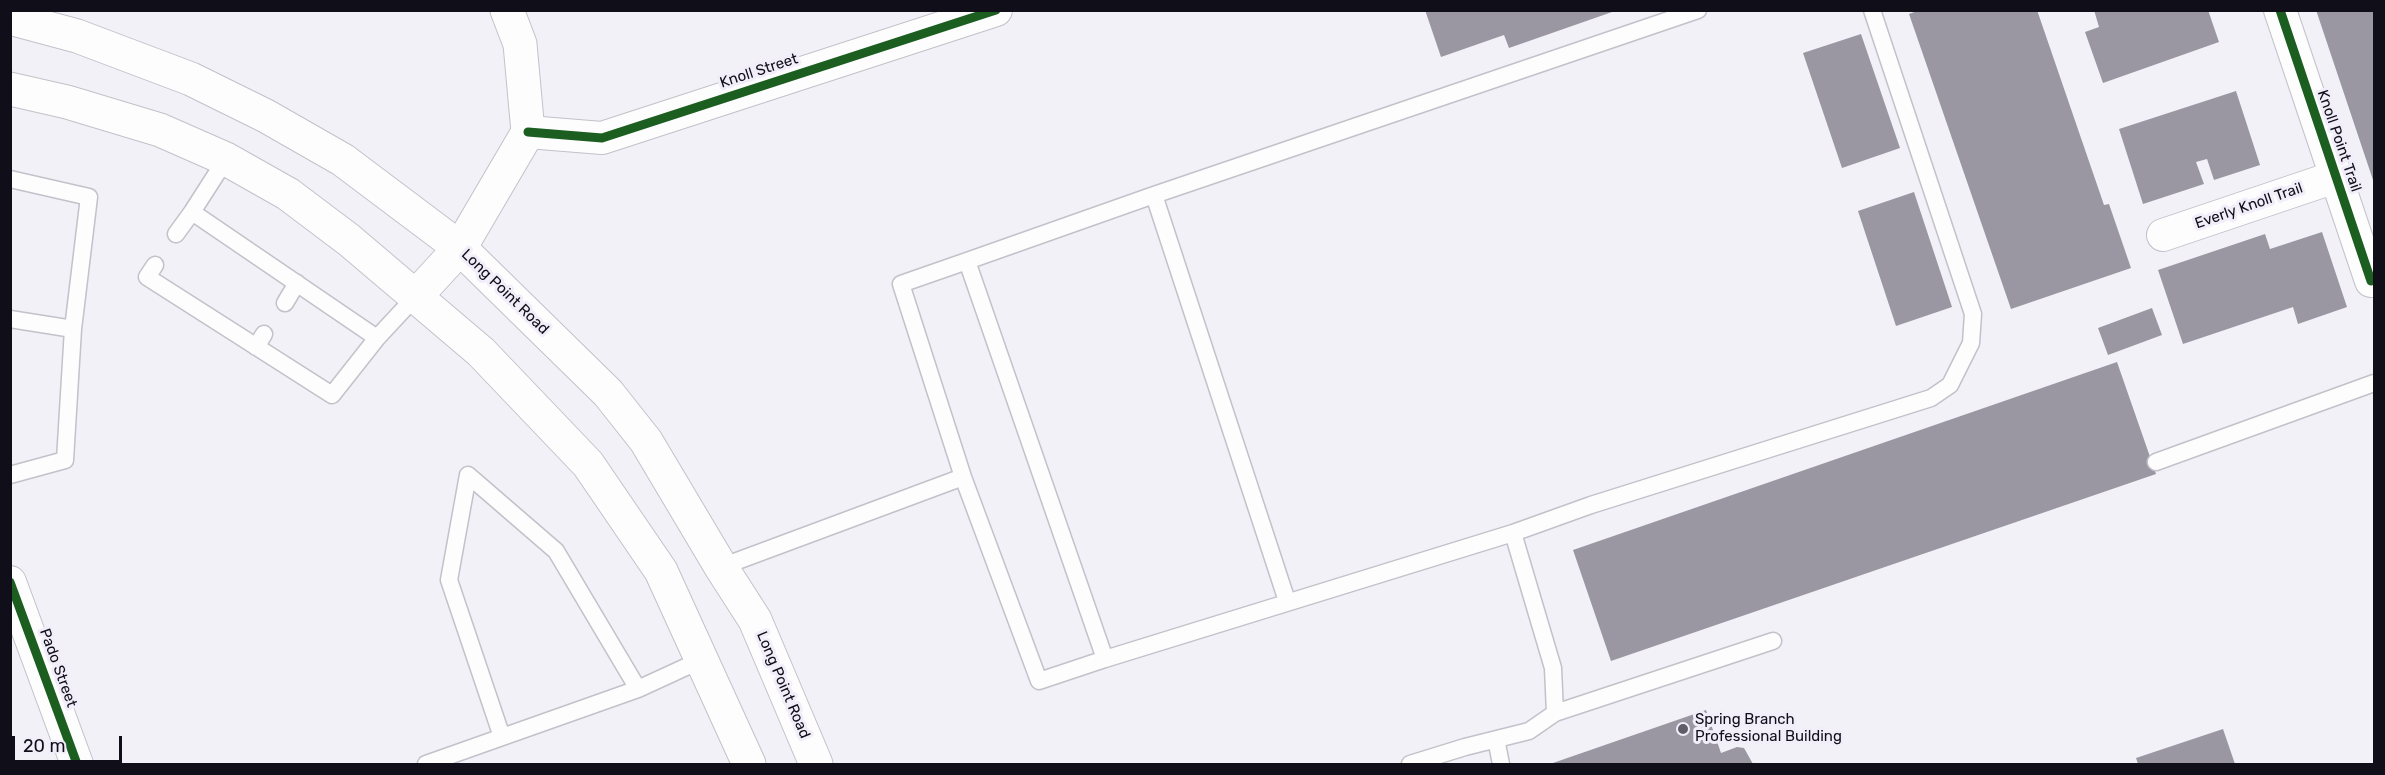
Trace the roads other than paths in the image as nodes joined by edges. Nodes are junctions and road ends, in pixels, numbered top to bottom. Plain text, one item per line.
1 (507, 10) edge
2 (996, 10) edge
3 (1698, 10) edge
4 (1872, 10) edge
5 (2280, 10) edge
6 (10, 18) edge
7 (10, 89) edge
8 (528, 132) junction
9 (226, 159) junction
10 (2336, 177) junction
11 (10, 179) edge
12 (1154, 195) junction
13 (192, 212) junction
14 (176, 234) dead end
15 (2163, 235) dead end
16 (460, 248) junction
17 (967, 261) junction
18 (155, 265) dead end
19 (2371, 281) dead end
20 (297, 283) junction
21 (416, 296) junction
22 (285, 303) dead end
23 (10, 319) edge
24 (73, 329) junction
25 (376, 338) junction
26 (2374, 383) edge
27 (2156, 462) dead end
28 (10, 475) edge
29 (963, 477) junction
30 (1514, 533) junction
31 (721, 567) junction
32 (10, 582) edge
33 (1287, 602) junction
34 (1773, 641) dead end
35 (1105, 659) junction
36 (701, 660) junction
37 (638, 689) junction
38 (1555, 713) junction
39 (502, 737) junction
40 (1496, 739) junction
41 (1447, 759) edge
42 (77, 765) edge
43 (426, 765) edge
44 (749, 765) edge
45 (816, 765) edge
46 (1410, 765) edge
47 (1501, 765) edge

1 - 8 main road
2 - 8 street, Knoll Street
3 - 12 lane
4 - 30 lane
5 - 10 street, Knoll Point Trail
6 - 16 main road, Long Point Road
7 - 9 main road
8 - 16 main road
9 - 13 lane
9 - 21 main road
10 - 15 street, Everly Knoll Trail
10 - 19 street, Knoll Point Trail
11 - 24 lane
12 - 17 lane
12 - 33 lane
13 - 14 lane
13 - 20 lane
16 - 21 main road
16 - 31 main road, Long Point Road
17 - 29 lane
17 - 35 lane
18 - 25 lane
20 - 22 lane
20 - 25 lane
21 - 25 lane
21 - 36 main road
23 - 24 lane
24 - 28 lane
26 - 27 lane
29 - 31 lane
29 - 35 lane
30 - 33 lane
30 - 38 lane
31 - 45 main road, Long Point Road
32 - 42 street, Pado Street
33 - 35 lane
34 - 38 lane
36 - 37 lane
36 - 44 main road
37 - 39 lane
37 - 39 lane
38 - 40 lane
39 - 43 lane
40 - 41 lane
40 - 47 lane
41 - 46 lane

